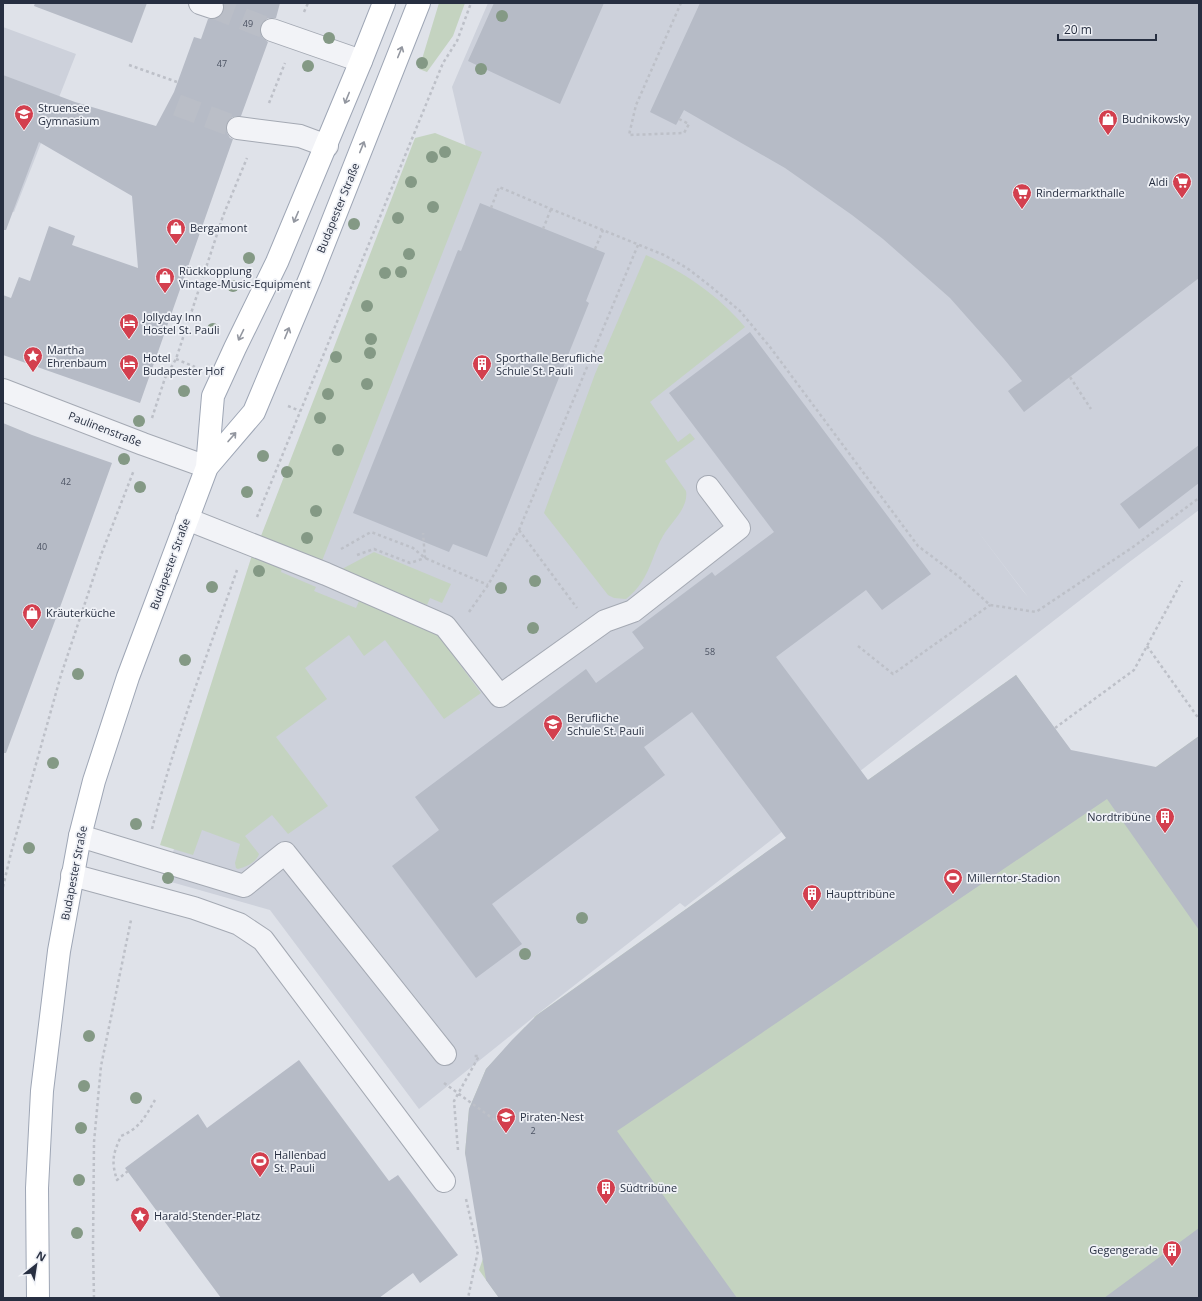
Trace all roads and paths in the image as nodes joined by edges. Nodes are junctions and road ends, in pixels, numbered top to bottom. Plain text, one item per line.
1 (308, 3) edge
2 (384, 3) edge
3 (419, 3) edge
4 (471, 3) edge
5 (681, 3) edge
6 (272, 30) tunnel mouth
7 (294, 38) junction
8 (361, 62) junction
9 (129, 65) dead end
10 (177, 82) dead end
11 (679, 119) dead end
12 (248, 129) junction
13 (327, 146) junction
14 (491, 208) dead end
15 (551, 209) junction
16 (543, 229) dead end
17 (603, 230) junction
18 (638, 245) junction
19 (595, 249) dead end
20 (176, 359) junction
21 (200, 369) dead end
22 (1070, 377) dead end
23 (3, 390) edge
24 (1091, 408) dead end
25 (151, 421) dead end
26 (135, 466) dead end
27 (207, 467) junction
28 (708, 487) dead end
29 (1199, 498) edge
30 (187, 519) junction
31 (519, 530) junction
32 (423, 533) dead end
33 (247, 543) junction
34 (353, 554) dead end
35 (424, 558) junction
36 (326, 574) junction
37 (1182, 581) dead end
38 (488, 585) junction
39 (990, 605) junction
40 (445, 626) junction
41 (593, 630) junction
42 (858, 646) dead end
43 (1147, 646) junction
44 (1199, 719) edge
45 (1055, 728) dead end
46 (80, 836) junction
47 (146, 855) junction
48 (72, 875) junction
49 (3, 887) edge
50 (137, 892) junction
51 (445, 1054) joint
52 (154, 1100) dead end
53 (496, 1121) dead end
54 (128, 1171) dead end
55 (444, 1181) dead end
56 (38, 1298) edge
57 (94, 1298) edge

1 - 7 path
2 - 8 main road, Budapester Straße
27 -> 3 main road, Budapester Straße
4 - 33 path
5 - 11 path
6 - 7 street
7 - 8 street
7 - 12 path
8 -> 13 main road, Budapester Straße
9 - 10 path
12 - 13 street
12 - 20 path
13 -> 27 main road, Budapester Straße
14 - 15 path
15 - 16 path
15 - 17 path
17 - 18 path
17 - 19 path
18 - 31 path
18 - 39 path
20 - 21 path
20 - 25 path
22 - 24 path
23 - 27 street, Paulinenstraße
26 - 49 path
27 - 30 main road, Budapester Straße
28 - 41 street
29 - 39 path
30 - 33 street
30 - 46 main road, Budapester Straße
31 - 38 path
31 - 41 path
32 - 35 path
33 - 36 street
33 - 47 path
34 - 35 path
35 - 36 path
35 - 38 path
36 - 40 street
37 - 43 path
38 - 40 path
39 - 42 path
40 - 41 street
43 - 44 path
43 - 45 path
46 - 47 street
46 - 48 main road, Budapester Straße
47 - 51 street
48 - 50 street
48 - 56 main road, Budapester Straße
50 - 55 street
50 - 57 path
51 - 53 path
52 - 54 path

